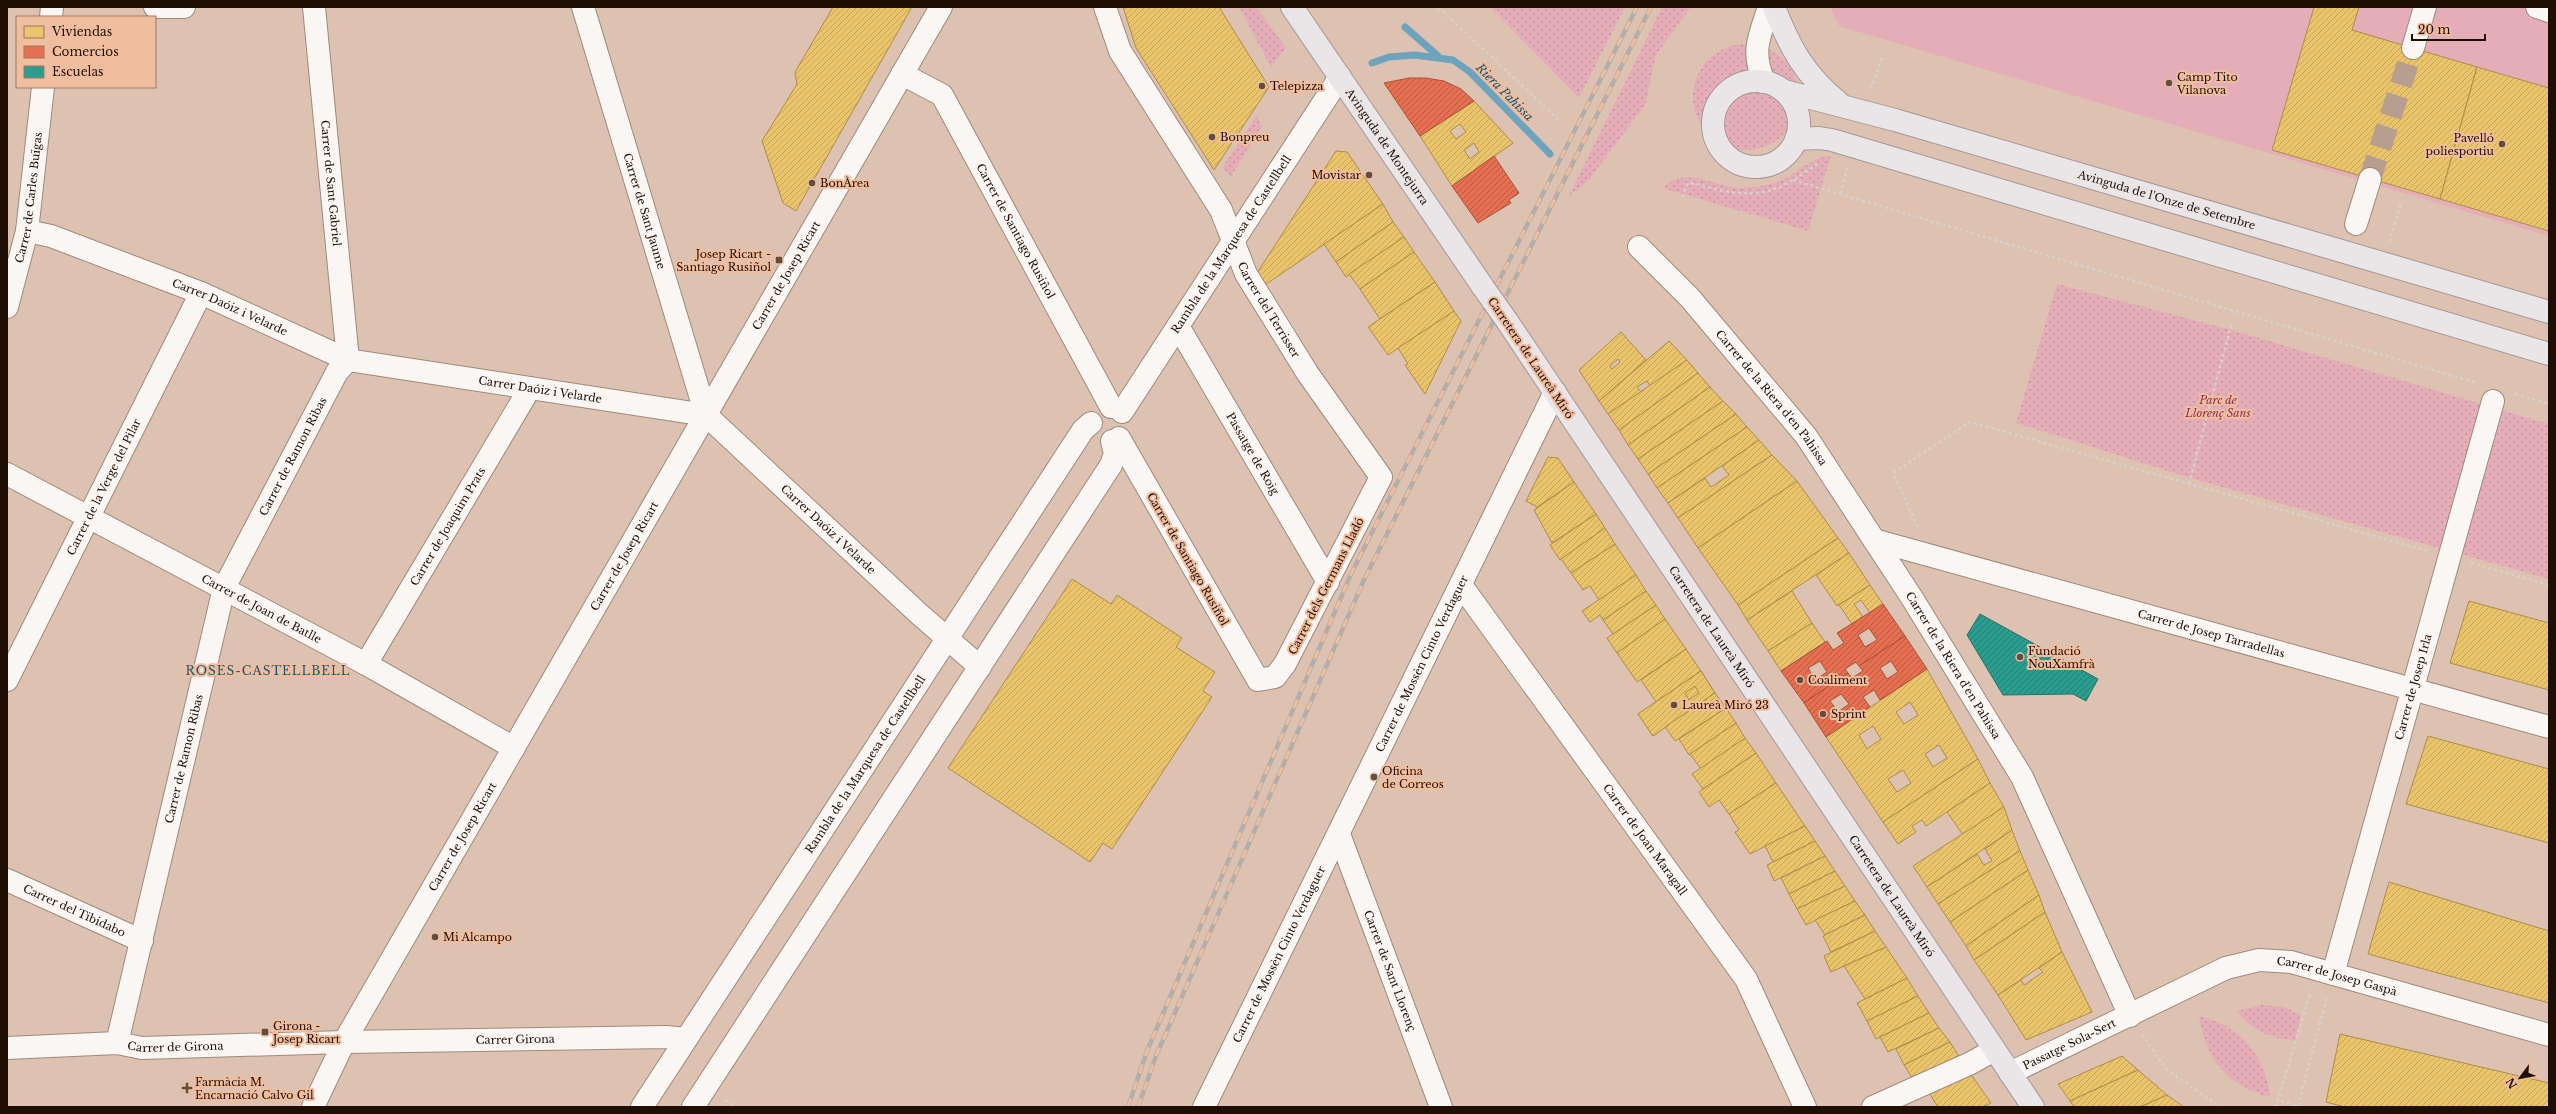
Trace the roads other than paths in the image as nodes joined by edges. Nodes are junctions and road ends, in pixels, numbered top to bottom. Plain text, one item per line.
1 (155, 7) edge
2 (184, 7) edge
3 (314, 7) edge
4 (583, 7) edge
5 (941, 7) edge
6 (1105, 7) edge
7 (1292, 7) edge
8 (1769, 7) edge
9 (1774, 7) edge
10 (2425, 7) edge
11 (2537, 7) edge
12 (2549, 11) edge
13 (2413, 48) tunnel mouth
14 (902, 74) junction
15 (1340, 77) junction
16 (1764, 82) junction
17 (43, 88) edge
18 (1784, 91) junction
19 (1843, 106) junction
20 (1796, 139) junction
21 (2370, 179) tunnel mouth
22 (2356, 224) dead end
23 (27, 230) junction
24 (1233, 242) junction
25 (1639, 247) dead end
26 (1483, 286) joint
27 (201, 293) junction
28 (7, 307) edge
29 (2549, 312) edge
30 (1178, 326) junction
31 (2549, 354) edge
32 (348, 360) junction
33 (530, 388) junction
34 (1555, 392) junction
35 (2495, 393) road end
36 (1117, 410) junction
37 (706, 415) junction
38 (1091, 423) junction
39 (1115, 440) junction
40 (7, 474) edge
41 (1381, 477) joint
42 (89, 517) junction
43 (1874, 540) junction
44 (1328, 582) junction
45 (1461, 585) junction
46 (224, 588) junction
47 (947, 638) junction
48 (366, 664) junction
49 (980, 667) junction
50 (7, 680) edge
51 (1258, 680) joint
52 (2414, 691) junction
53 (2549, 727) edge
54 (514, 748) junction
55 (1339, 834) junction
56 (7, 880) edge
57 (142, 941) junction
58 (2325, 972) junction
59 (2130, 1016) junction
60 (2549, 1035) edge
61 (686, 1039) junction
62 (344, 1042) junction
63 (117, 1043) junction
64 (7, 1048) edge
65 (1994, 1050) junction
66 (2010, 1073) junction
67 (313, 1107) edge
68 (642, 1107) edge
69 (693, 1107) edge
70 (1204, 1107) edge
71 (1441, 1107) edge
72 (1805, 1107) edge
73 (1873, 1107) edge
74 (2033, 1107) edge

1 - 2 street
3 - 32 street, Carrer de Sant Gabriel
4 - 37 street, Carrer de Sant Jaume
5 - 14 street, Carrer de Josep Ricart
6 - 24 street, Carrer del Terrisser
7 - 15 main road, Avinguda de Montejurra
8 - 16 street
9 - 19 main road
10 - 13 street
11 - 12 street
14 - 36 street, Carrer de Santiago Rusiñol
14 - 37 street, Carrer de Josep Ricart
15 - 24 street, Rambla de la Marquesa de Castellbell
15 - 26 main road, Avinguda de Montejurra
16 - 18 main road
16 - 20 main road
17 - 23 street, Carrer de Carles Buïgas
18 - 19 main road, Avinguda de l'Onze de Setembre
18 - 20 main road
19 - 29 main road, Avinguda de l'Onze de Setembre
20 - 31 main road
21 - 22 street
23 - 27 street, Carrer Daóiz i Velarde
23 - 28 street, Carrer de Carles Buïgas
24 - 30 street, Rambla de la Marquesa de Castellbell
24 - 41 street, Carrer del Terrisser
25 - 43 street, Carrer de la Riera d'en Pahissa
26 - 34 main road, Carretera de Laureà Miró, bridge
27 - 32 street, Carrer Daóiz i Velarde
27 - 42 street, Carrer de la Verge del Pilar
30 - 36 street, Rambla de la Marquesa de Castellbell
30 - 44 street, Passatge de Roig
32 - 33 street, Carrer Daóiz i Velarde
32 - 46 street, Carrer de Ramon Ribas
33 - 37 street, Carrer Daóiz i Velarde
33 - 48 street, Carrer de Joaquim Prats
34 - 45 street, Carrer de Mossèn Cinto Verdaguer
34 - 65 main road, Carretera de Laureà Miró
35 - 52 street, Carrer de Josep Irla
36 - 38 street, Rambla de la Marquesa de Castellbell
36 - 39 street
37 - 47 street, Carrer Daóiz i Velarde
37 - 54 street, Carrer de Josep Ricart
38 - 39 street
38 - 47 street, Rambla de la Marquesa de Castellbell
39 - 49 street
39 - 51 street, Carrer de Santiago Rusiñol
40 - 42 street, Carrer de Joan de Batlle
41 - 44 street, Carrer dels Germans Lladó
42 - 46 street, Carrer de Joan de Batlle
42 - 50 street, Carrer de la Verge del Pilar
43 - 52 street, Carrer de Josep Tarradellas
43 - 59 street, Carrer de la Riera d'en Pahissa
44 - 51 street, Carrer dels Germans Lladó
45 - 55 street, Carrer de Mossèn Cinto Verdaguer
45 - 72 street, Carrer de Joan Maragall
46 - 48 street, Carrer de Joan de Batlle
46 - 57 street, Carrer de Ramon Ribas
47 - 49 street, Carrer Daóiz i Velarde
47 - 61 street, Rambla de la Marquesa de Castellbell
48 - 54 street, Carrer de Joan de Batlle
49 - 69 street
52 - 53 street, Carrer de Josep Tarradellas
52 - 58 street, Carrer de Josep Irla
54 - 62 street, Carrer de Josep Ricart
55 - 70 street, Carrer de Mossèn Cinto Verdaguer
55 - 71 street, Carrer de Sant Llorenç
56 - 57 street, Carrer del Tibidabo
57 - 63 street, Carrer de Ramon Ribas
58 - 59 street, Carrer de Josep Gaspà
58 - 60 street, Carrer de Josep Gaspà
59 - 66 street, Passatge Sola-Sert
61 - 62 street, Carrer Girona
61 - 68 street, Rambla de la Marquesa de Castellbell
62 - 63 street, Carrer de Girona
62 - 67 street, Carrer de Josep Ricart
63 - 64 street, Carrer de Girona
65 - 66 main road, Carretera de Laureà Miró
65 - 73 street
66 - 74 main road, Carretera de Laureà Miró

